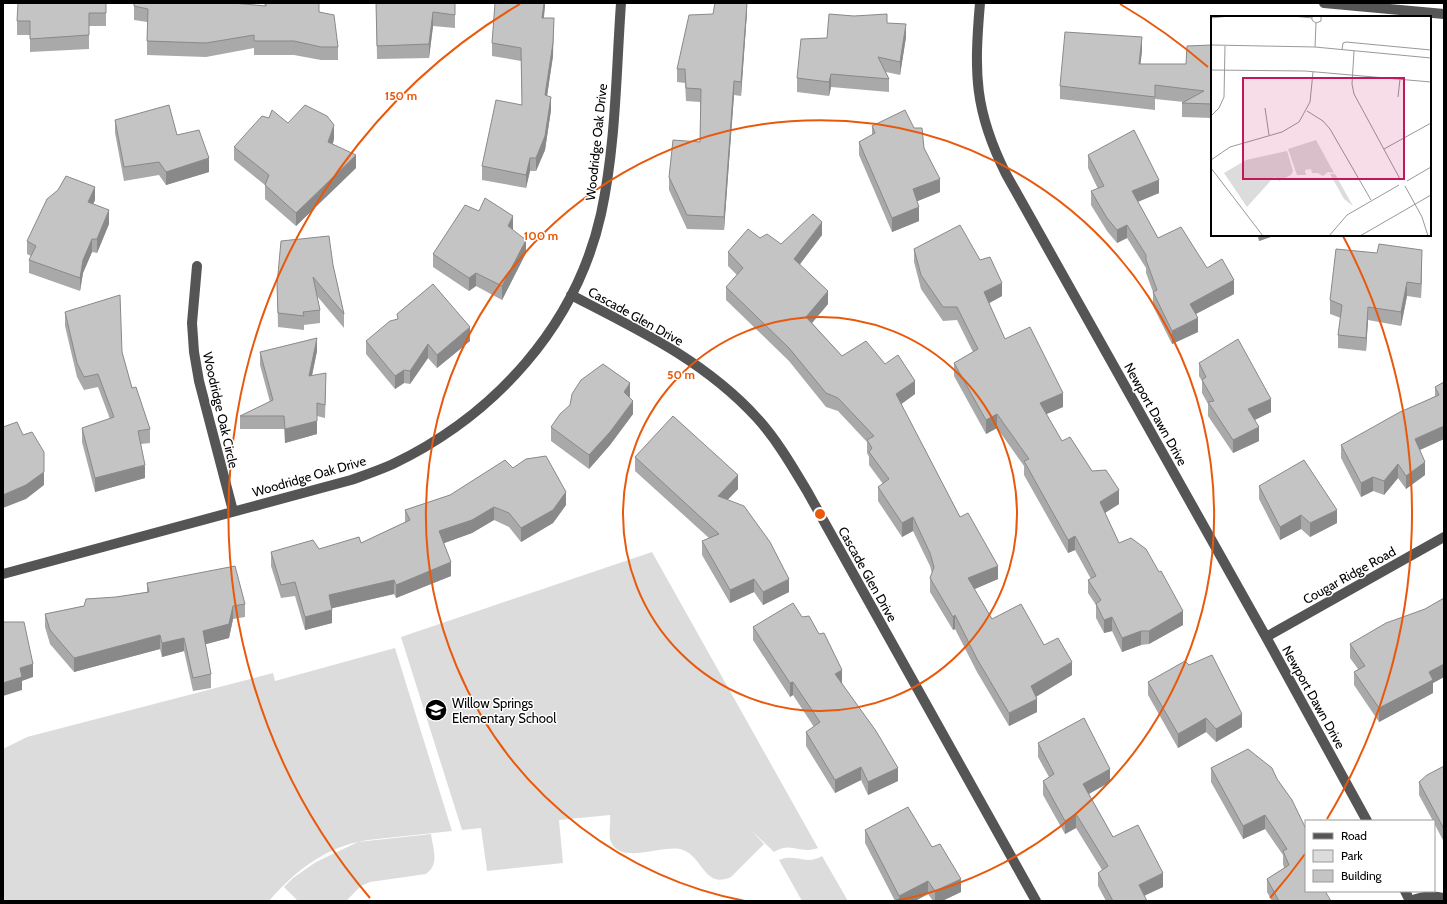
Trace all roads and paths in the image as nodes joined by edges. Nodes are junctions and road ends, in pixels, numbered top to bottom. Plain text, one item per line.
1 (621, 3) edge
2 (980, 3) edge
3 (1324, 3) edge
4 (1409, 14) edge
5 (1444, 14) edge
6 (197, 266) dead end
7 (571, 295) junction
8 (233, 511) junction
9 (1444, 536) edge
10 (3, 574) edge
11 (1266, 636) junction
12 (1366, 820) edge
13 (1406, 892) edge
14 (1444, 898) edge
15 (1036, 901) edge
16 (1411, 901) edge

1 - 7 street, Woodridge Oak Drive
2 - 11 street, Newport Dawn Drive
3 - 4 street
4 - 5 street
6 - 8 street, Woodridge Oak Circle
7 - 8 street, Woodridge Oak Drive
7 - 15 street, Cascade Glen Drive
8 - 10 street, Woodridge Oak Drive
9 - 11 street, Cougar Ridge Road
11 - 12 street, Newport Dawn Drive
13 - 16 street
14 - 16 street

